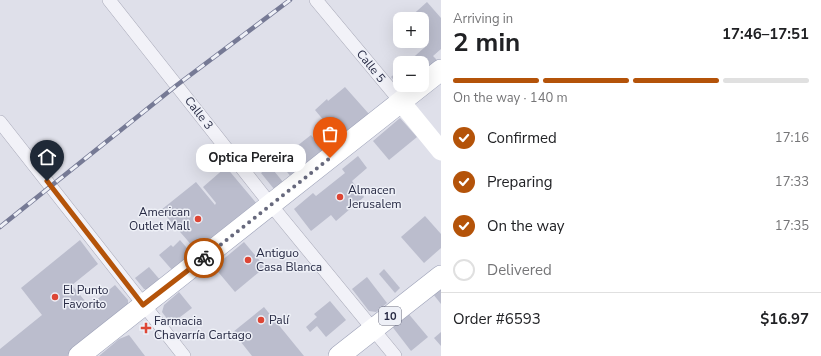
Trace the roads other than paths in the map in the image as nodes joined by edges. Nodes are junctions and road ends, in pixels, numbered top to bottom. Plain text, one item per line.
1 (109, 0) edge
2 (316, 0) edge
3 (441, 70) edge
4 (401, 102) junction
5 (0, 122) edge
6 (441, 151) edge
7 (271, 205) junction
8 (441, 276) edge
9 (143, 305) junction
10 (374, 329) junction
11 (79, 356) edge
12 (184, 356) edge
13 (338, 356) edge
14 (395, 356) edge

1 - 7 street, Calle 3
2 - 4 street, Calle 5
3 - 4 main road
4 - 6 main road, Calle 5
4 - 7 main road
5 - 9 street
7 - 9 main road
7 - 10 street, Calle 3
8 - 10 main road, 10
9 - 11 main road
9 - 12 street
10 - 13 main road, 10
10 - 14 street, Calle 3

